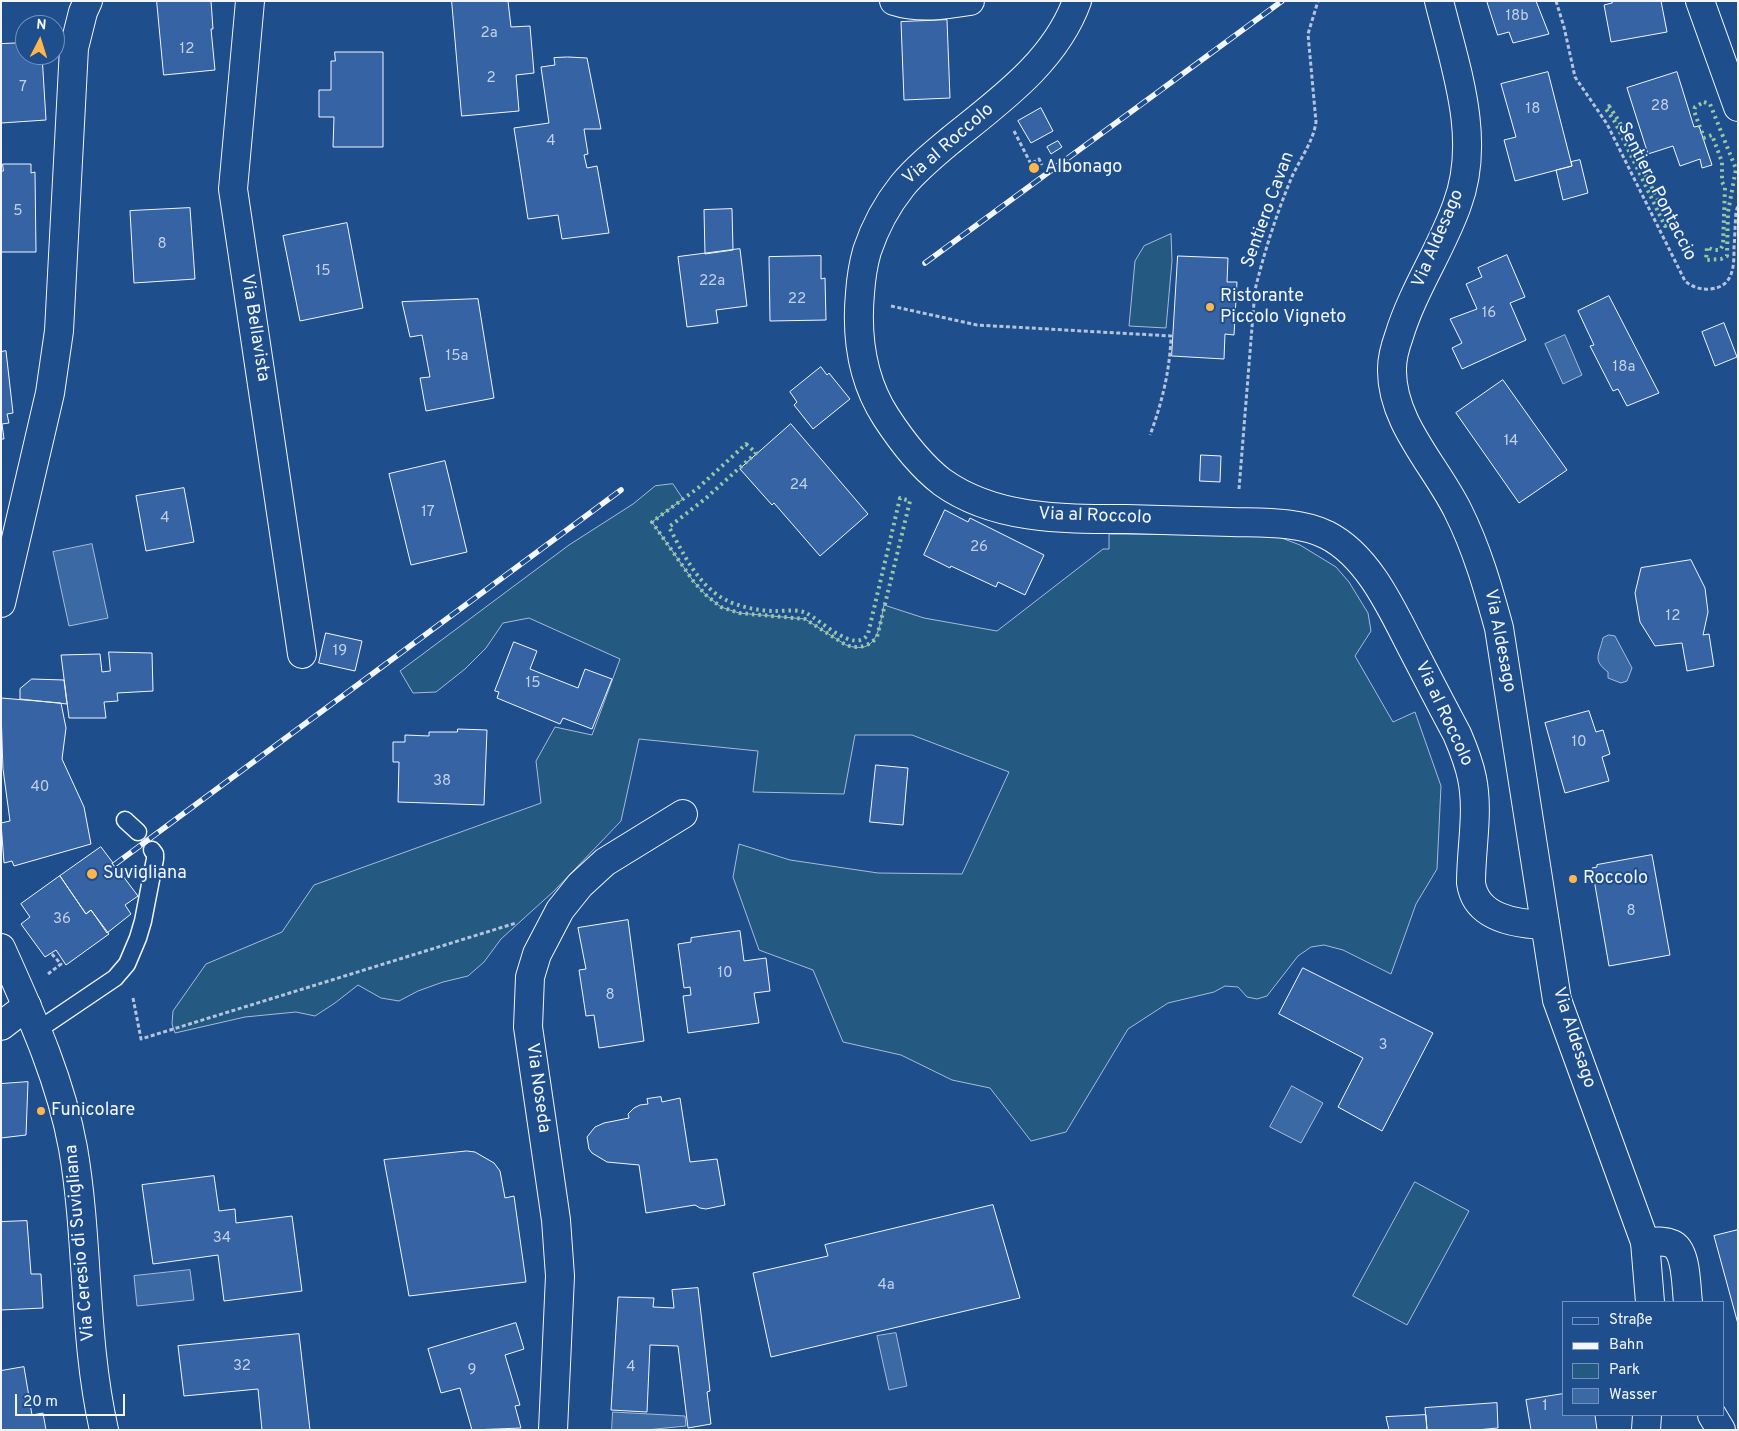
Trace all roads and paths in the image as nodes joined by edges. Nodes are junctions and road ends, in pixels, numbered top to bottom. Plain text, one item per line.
1 (88, 1) edge
2 (250, 1) edge
3 (894, 1) edge
4 (970, 1) edge
5 (1077, 1) edge
6 (1318, 1) edge
7 (1439, 1) edge
8 (1556, 1) edge
9 (1700, 1) edge
10 (1738, 108) edge
11 (1024, 151) dead end
12 (1042, 164) dead end
13 (1738, 205) edge
14 (1736, 249) edge
15 (860, 299) junction
16 (1150, 435) dead end
17 (1236, 522) junction
18 (1, 603) edge
19 (302, 654) dead end
20 (683, 814) dead end
21 (125, 820) dead end
22 (138, 832) dead end
23 (152, 850) dead end
24 (560, 910) junction
25 (1545, 925) junction
26 (1, 948) edge
27 (51, 953) dead end
28 (61, 964) dead end
29 (127, 964) junction
30 (32, 1018) junction
31 (1, 1026) edge
32 (1645, 1242) junction
33 (1650, 1301) edge
34 (1688, 1301) edge
35 (1647, 1416) edge
36 (1713, 1416) edge
37 (104, 1430) edge
38 (553, 1430) edge
39 (1646, 1430) edge
40 (1721, 1430) edge

1 - 18 street
2 - 19 street, Via Bellavista
3 - 4 street
5 - 15 street, Via al Roccolo
6 - 17 path, Sentiero Cavan
7 - 25 street, Via Aldesago
8 - 14 path, Sentiero Pontaccio
9 - 10 street
11 - 12 path
13 - 14 path, Sentiero Pontaccio
15 - 16 path
15 - 17 street, Via al Roccolo
17 - 25 street, Via al Roccolo
20 - 24 street, Via Noseda
21 - 22 lane
23 - 29 lane
24 - 29 path
24 - 38 street, Via Noseda
25 - 32 street, Via Aldesago
26 - 30 street, Via Ceresio di Suvigliana
27 - 28 path
29 - 30 lane
30 - 31 street
30 - 37 street, Via Ceresio di Suvigliana
32 - 33 street, Via Aldesago
32 - 34 street
35 - 39 street
36 - 40 street

